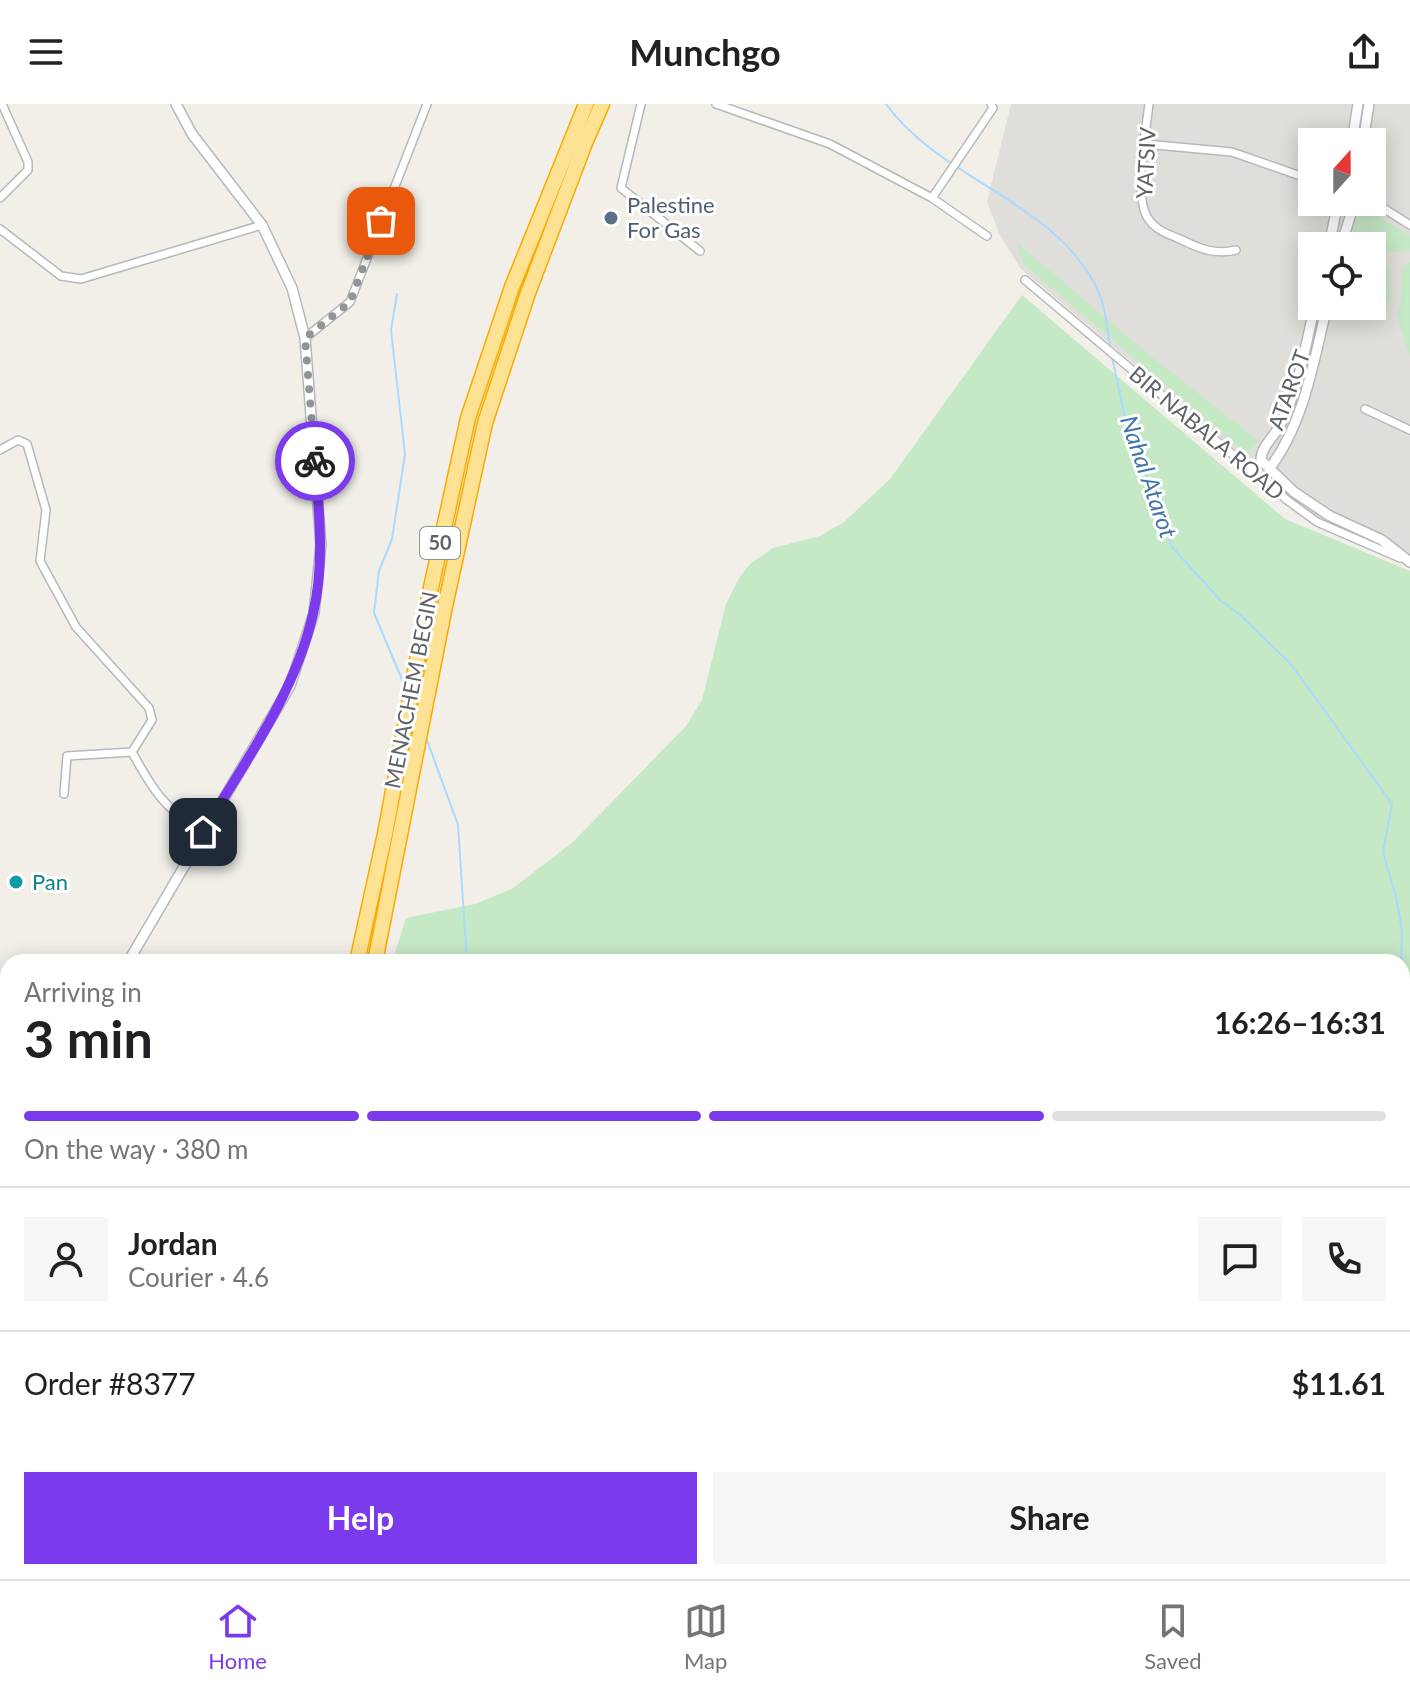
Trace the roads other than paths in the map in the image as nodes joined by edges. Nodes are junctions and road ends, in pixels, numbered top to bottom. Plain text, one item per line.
1 (2, 104) edge
2 (176, 104) edge
3 (427, 104) edge
4 (586, 104) edge
5 (602, 104) edge
6 (641, 104) edge
7 (716, 104) edge
8 (991, 104) edge
9 (1149, 104) edge
10 (1358, 104) edge
11 (1369, 104) edge
12 (1354, 128) edge
13 (1365, 128) edge
14 (578, 140) junction
15 (1145, 144) junction
16 (1298, 175) edge
17 (0, 198) edge
18 (932, 198) junction
19 (1386, 210) edge
20 (262, 225) junction
21 (1410, 225) edge
22 (0, 229) edge
23 (987, 236) dead end
24 (1236, 250) dead end
25 (700, 251) dead end
26 (1025, 280) dead end
27 (1312, 320) edge
28 (1324, 320) edge
29 (305, 338) junction
30 (1365, 409) dead end
31 (1410, 430) edge
32 (0, 450) edge
33 (1269, 469) junction
34 (1408, 561) edge
35 (132, 752) junction
36 (64, 794) dead end
37 (203, 832) junction
38 (133, 954) edge
39 (359, 954) edge
40 (377, 954) edge

1 - 17 street
2 - 20 street
3 - 29 street
4 - 14 highway, MENACHEM BEGIN / 50
5 - 14 highway, MENACHEM BEGIN / 50
6 - 25 street
7 - 18 street
8 - 18 street
9 - 15 street, YATSIV
10 - 12 street
11 - 13 street
14 - 39 highway, MENACHEM BEGIN / 50
14 - 40 highway, MENACHEM BEGIN / 50
15 - 16 street
15 - 24 street, YATSIV
18 - 23 street
19 - 21 street
20 - 22 street
20 - 29 street
26 - 34 street, BIR NABALA ROAD
27 - 33 street, ATAROT
28 - 33 street, ATAROT
29 - 37 street
30 - 31 street
32 - 35 street
33 - 34 street
35 - 36 street
35 - 37 street
37 - 38 street

